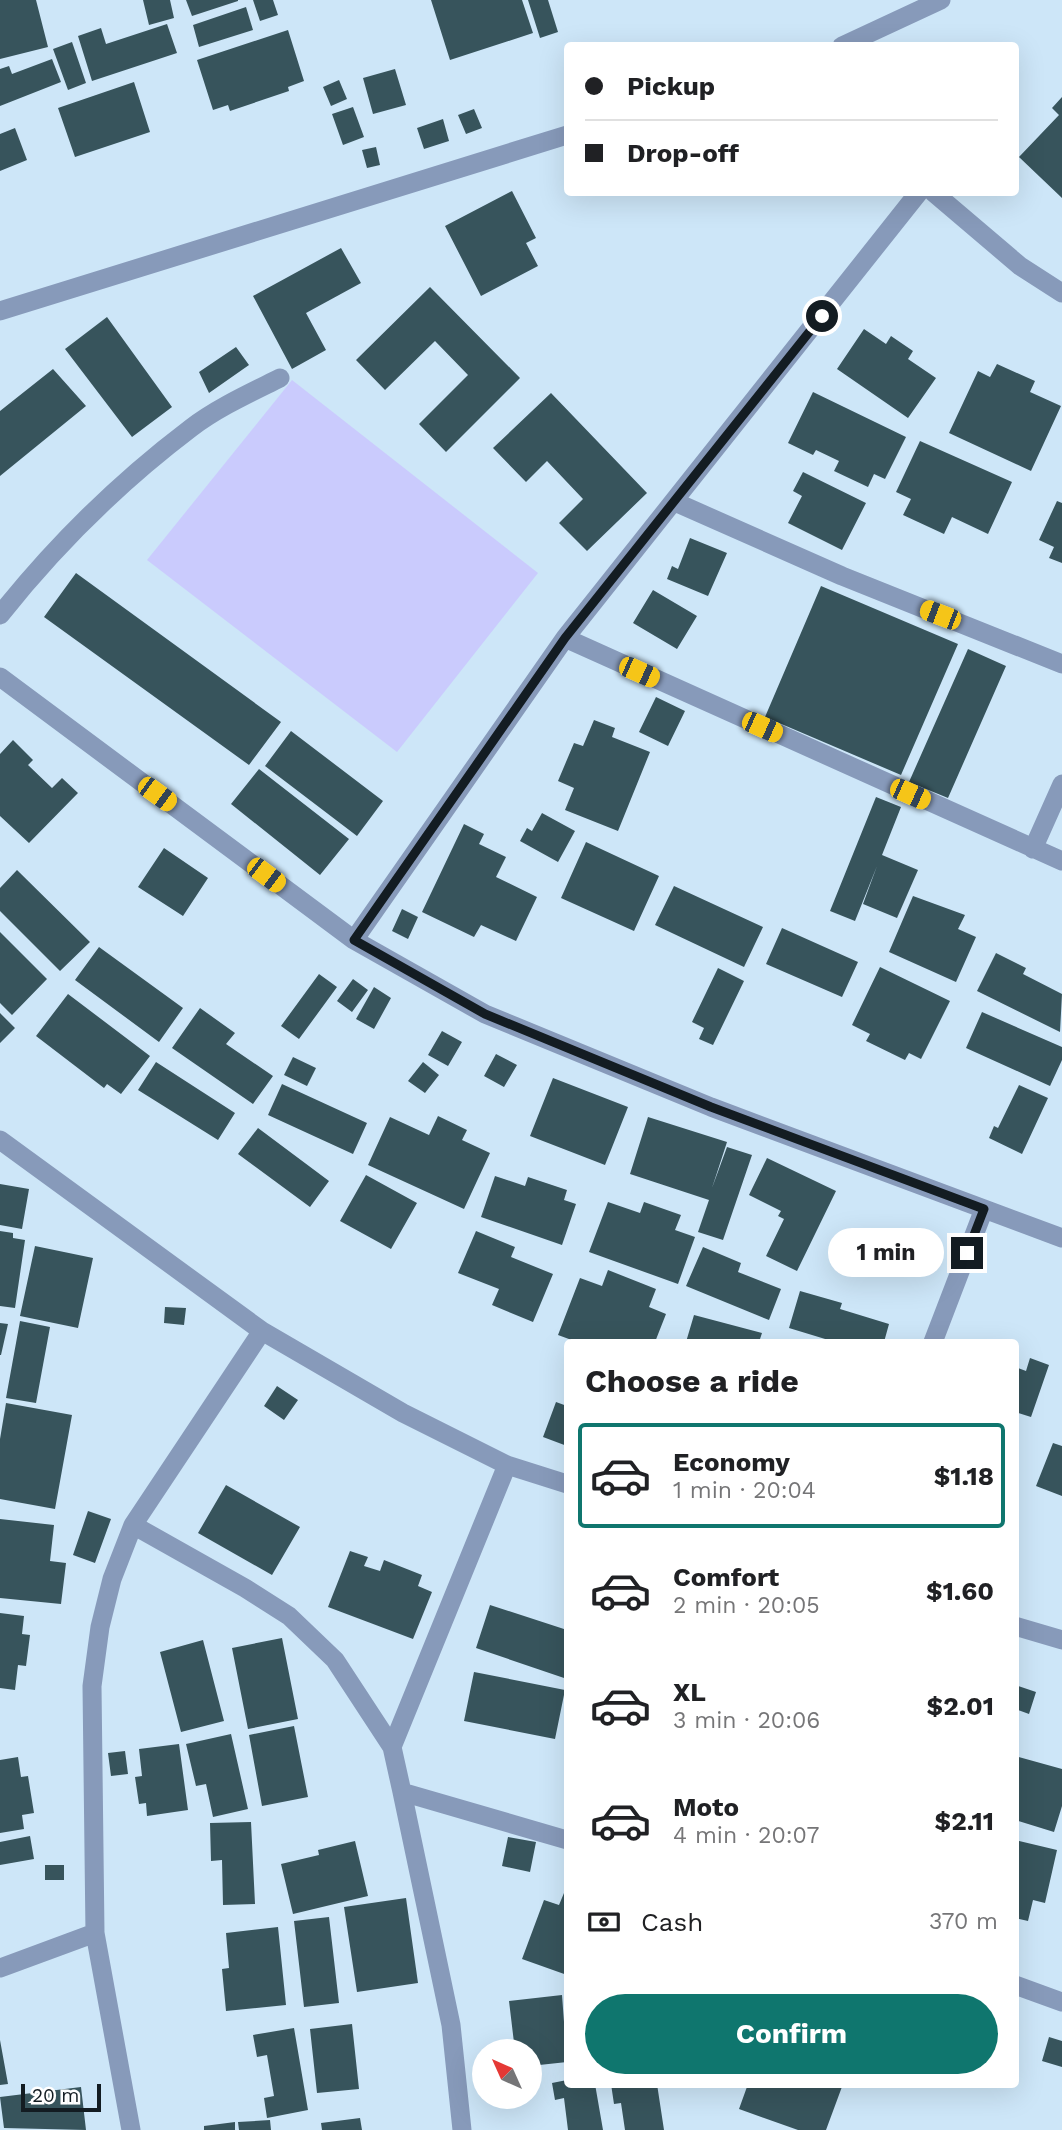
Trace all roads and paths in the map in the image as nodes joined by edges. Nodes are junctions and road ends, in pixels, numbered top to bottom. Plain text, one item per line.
1 (941, 0) edge
2 (851, 42) edge
3 (564, 136) edge
4 (916, 196) edge
5 (938, 196) edge
6 (1062, 293) edge
7 (0, 311) edge
8 (280, 378) dead end
9 (675, 502) junction
10 (0, 615) edge
11 (565, 638) junction
12 (1062, 664) edge
13 (1, 681) edge
14 (1062, 784) edge
15 (1033, 849) junction
16 (1062, 861) edge
17 (354, 940) junction
18 (0, 1140) edge
19 (984, 1209) junction
20 (1062, 1238) edge
21 (262, 1331) junction
22 (934, 1339) edge
23 (507, 1465) junction
24 (564, 1483) edge
25 (133, 1525) junction
26 (1019, 1627) edge
27 (1062, 1640) edge
28 (392, 1747) junction
29 (402, 1792) junction
30 (564, 1839) edge
31 (95, 1933) junction
32 (0, 1968) edge
33 (1019, 1987) edge
34 (1062, 2003) edge
35 (131, 2130) edge
36 (462, 2130) edge

1 - 2 street
3 - 7 street
4 - 9 street
5 - 6 street
8 - 10 street
9 - 11 street
9 - 12 street
11 - 15 street
11 - 17 street
13 - 17 street
14 - 15 street
15 - 16 street
17 - 19 street
18 - 21 street
19 - 20 street
19 - 22 street
21 - 23 street
21 - 25 street
23 - 24 street
23 - 28 street
25 - 28 street
25 - 31 street
26 - 27 street
28 - 29 street
29 - 30 street
29 - 36 street
31 - 32 street
31 - 35 street
33 - 34 street

